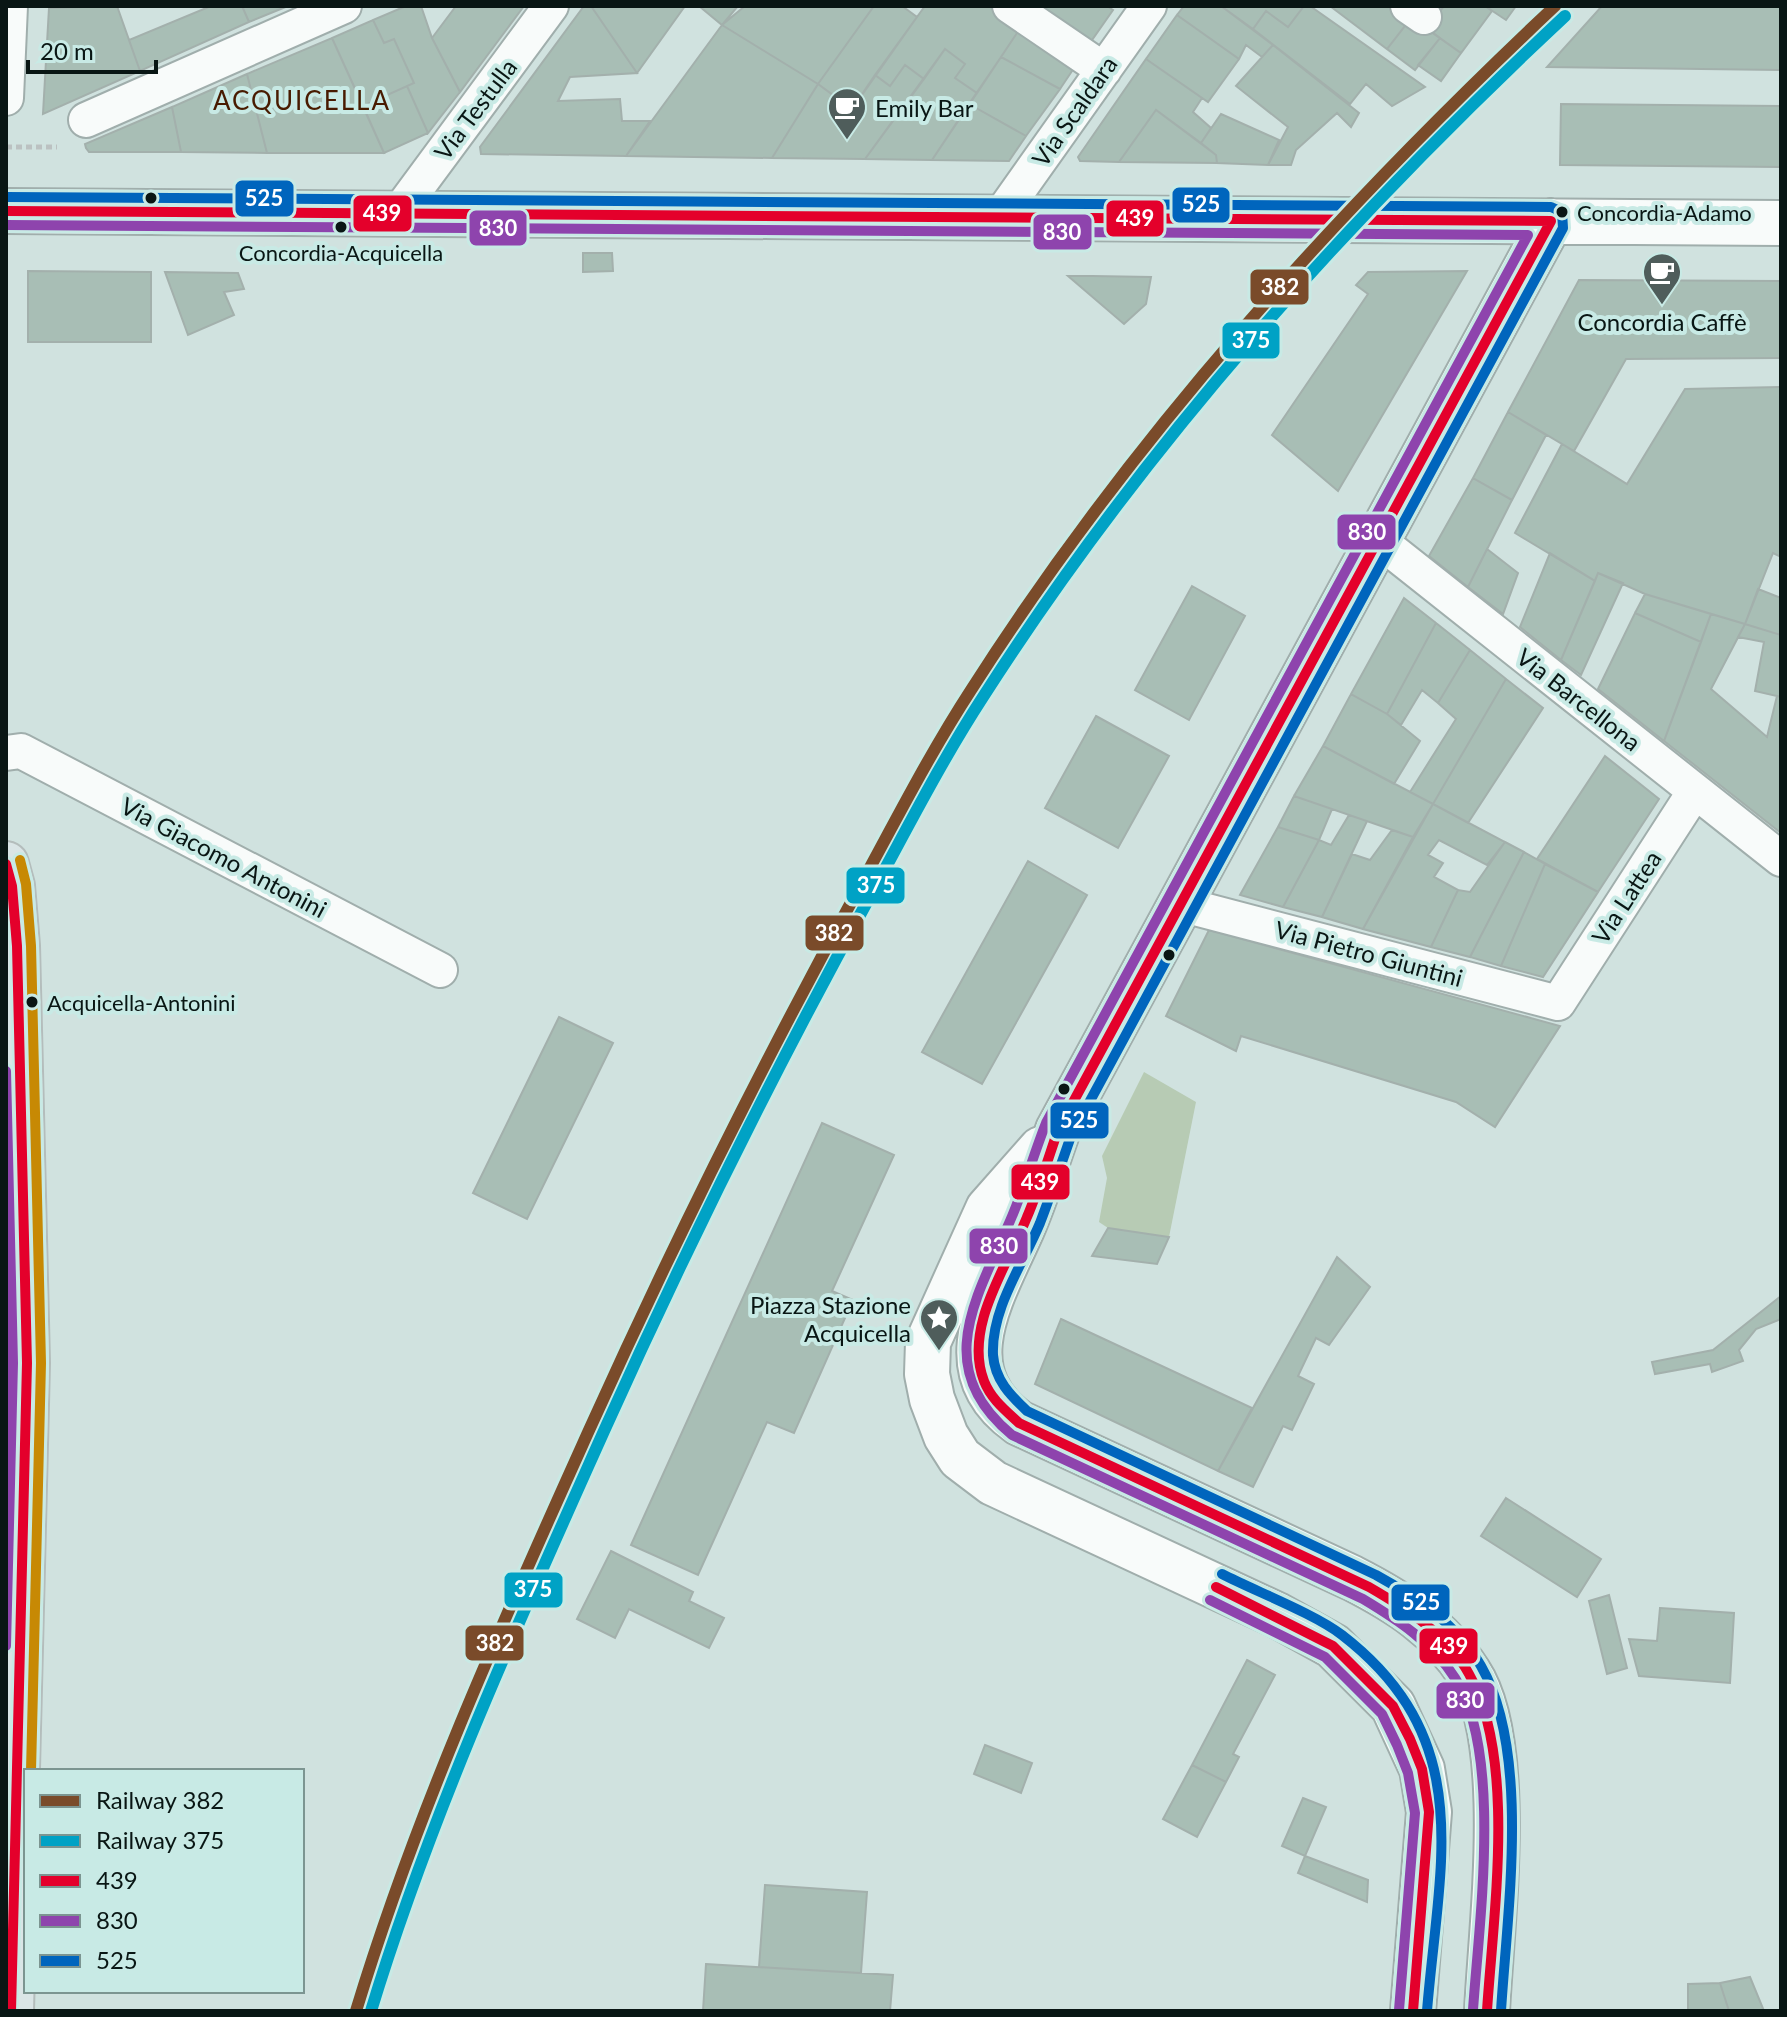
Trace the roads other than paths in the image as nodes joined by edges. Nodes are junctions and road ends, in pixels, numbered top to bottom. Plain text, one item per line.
1 (10, 6) edge
2 (344, 6) edge
3 (551, 6) edge
4 (1010, 6) edge
5 (1149, 6) edge
6 (1104, 70) junction
7 (6, 98) edge
8 (86, 120) road end
9 (6, 211) edge
10 (398, 213) junction
11 (1000, 216) junction
12 (1551, 221) junction
13 (1781, 223) edge
14 (1377, 539) junction
15 (6, 753) edge
16 (1695, 791) junction
17 (1781, 859) edge
18 (6, 864) edge
19 (1180, 904) junction
20 (440, 970) dead end
21 (1558, 1003) joint
22 (1058, 1130) junction
23 (16, 1363) edge
24 (11, 2011) edge
25 (1413, 2011) edge
26 (1487, 2011) edge

1 - 7 street
2 - 8 street
3 - 10 street, Via Testulla
4 - 6 street
5 - 6 street, Via Scaldara
6 - 11 street, Via Scaldara
9 - 10 main road
10 - 11 main road
11 - 12 main road
12 - 13 main road
12 - 14 main road
14 - 16 street, Via Barcellona
14 - 19 main road
15 - 20 street, Via Giacomo Antonini
16 - 17 street, Via Barcellona
16 - 21 street, Via Lattea
18 - 23 main road
19 - 21 street, Via Pietro Giuntini
19 - 22 main road
22 - 25 main road
22 - 26 main road
23 - 24 main road

